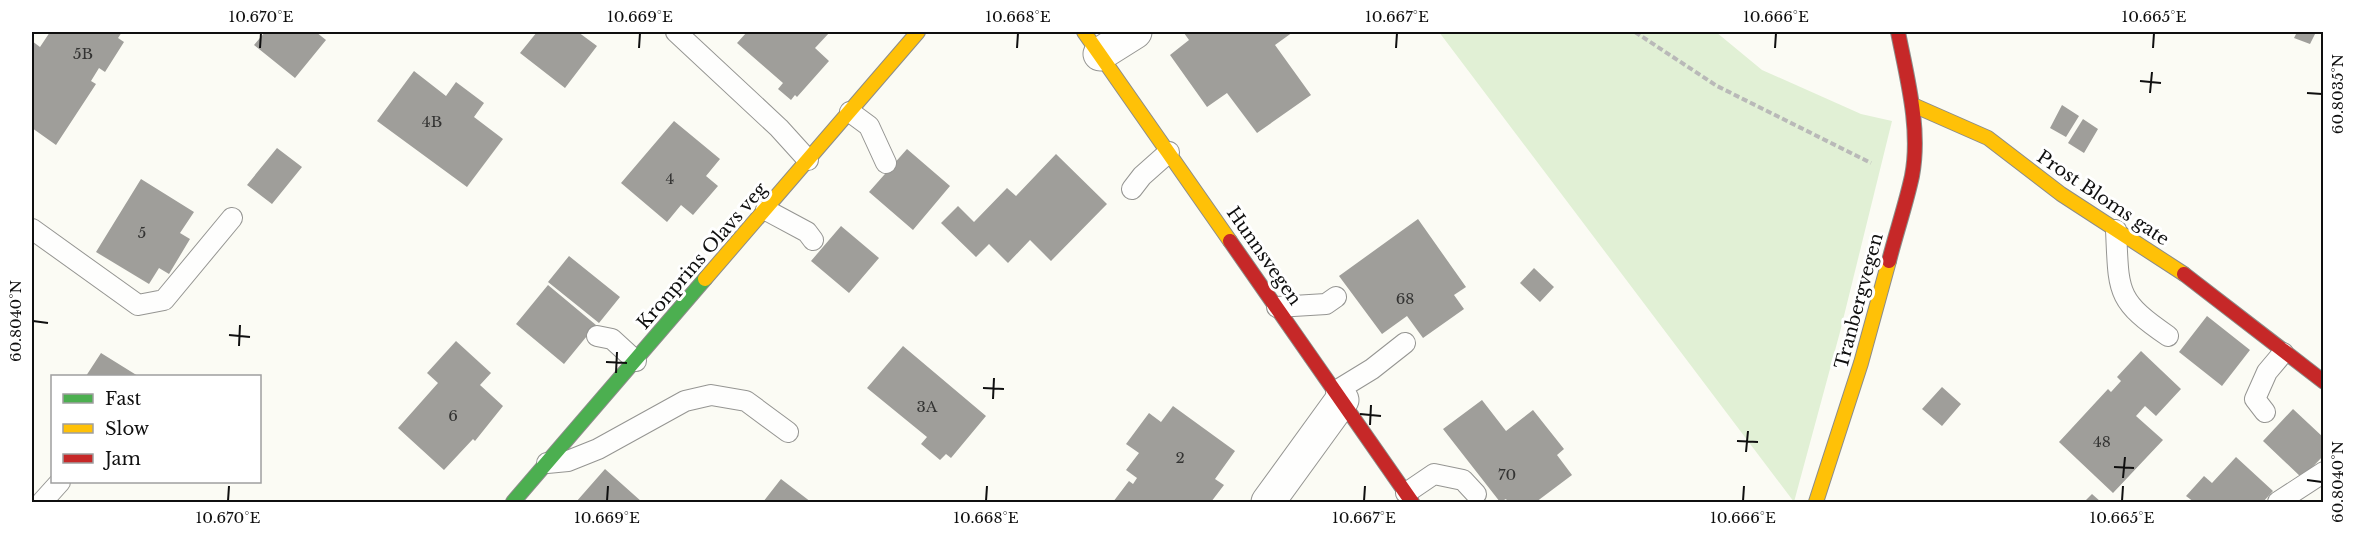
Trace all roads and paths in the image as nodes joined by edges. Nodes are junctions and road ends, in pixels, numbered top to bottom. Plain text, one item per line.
1 (676, 32) edge
2 (918, 32) edge
3 (1135, 32) edge
4 (1635, 32) edge
5 (1898, 32) edge
6 (1092, 43) edge
7 (1913, 105) junction
8 (850, 112) junction
9 (1169, 152) junction
10 (808, 160) junction
11 (886, 163) dead end
12 (1912, 175) junction
13 (1132, 189) dead end
14 (766, 210) junction
15 (232, 218) dead end
16 (32, 229) edge
17 (2116, 230) junction
18 (813, 240) dead end
19 (1336, 297) dead end
20 (1277, 307) junction
21 (597, 336) dead end
22 (2168, 336) dead end
23 (1405, 343) dead end
24 (2283, 353) junction
25 (636, 361) junction
26 (2324, 382) edge
27 (1339, 395) junction
28 (2265, 412) dead end
29 (788, 432) dead end
30 (547, 463) junction
31 (2324, 472) edge
32 (59, 483) edge
33 (1476, 494) dead end
34 (1409, 498) edge
35 (1819, 501) edge
36 (42, 502) edge
37 (513, 502) edge
38 (1268, 502) edge
39 (2278, 502) edge

1 - 10 lane
2 - 8 street, Kronprins Olavs veg
3 - 6 street
4 - 12 path
5 - 7 street
6 - 9 street, Hunnsvegen
7 - 12 street, Tranbergvegen
7 - 17 street, Prost Bloms gate
8 - 10 street, Kronprins Olavs veg
8 - 11 lane
9 - 13 lane
9 - 20 street, Hunnsvegen
10 - 14 street, Kronprins Olavs veg
12 - 35 street, Tranbergvegen
14 - 18 lane
14 - 25 street, Kronprins Olavs veg
15 - 16 lane
17 - 22 lane
17 - 24 street, Prost Bloms gate
19 - 20 lane
20 - 27 street, Hunnsvegen
21 - 25 lane
23 - 27 lane
24 - 26 street, Prost Bloms gate
24 - 28 lane
25 - 30 street, Kronprins Olavs veg
27 - 34 street, Hunnsvegen
27 - 38 street
29 - 30 lane
30 - 37 street, Kronprins Olavs veg
31 - 39 lane
32 - 36 lane
33 - 34 lane

